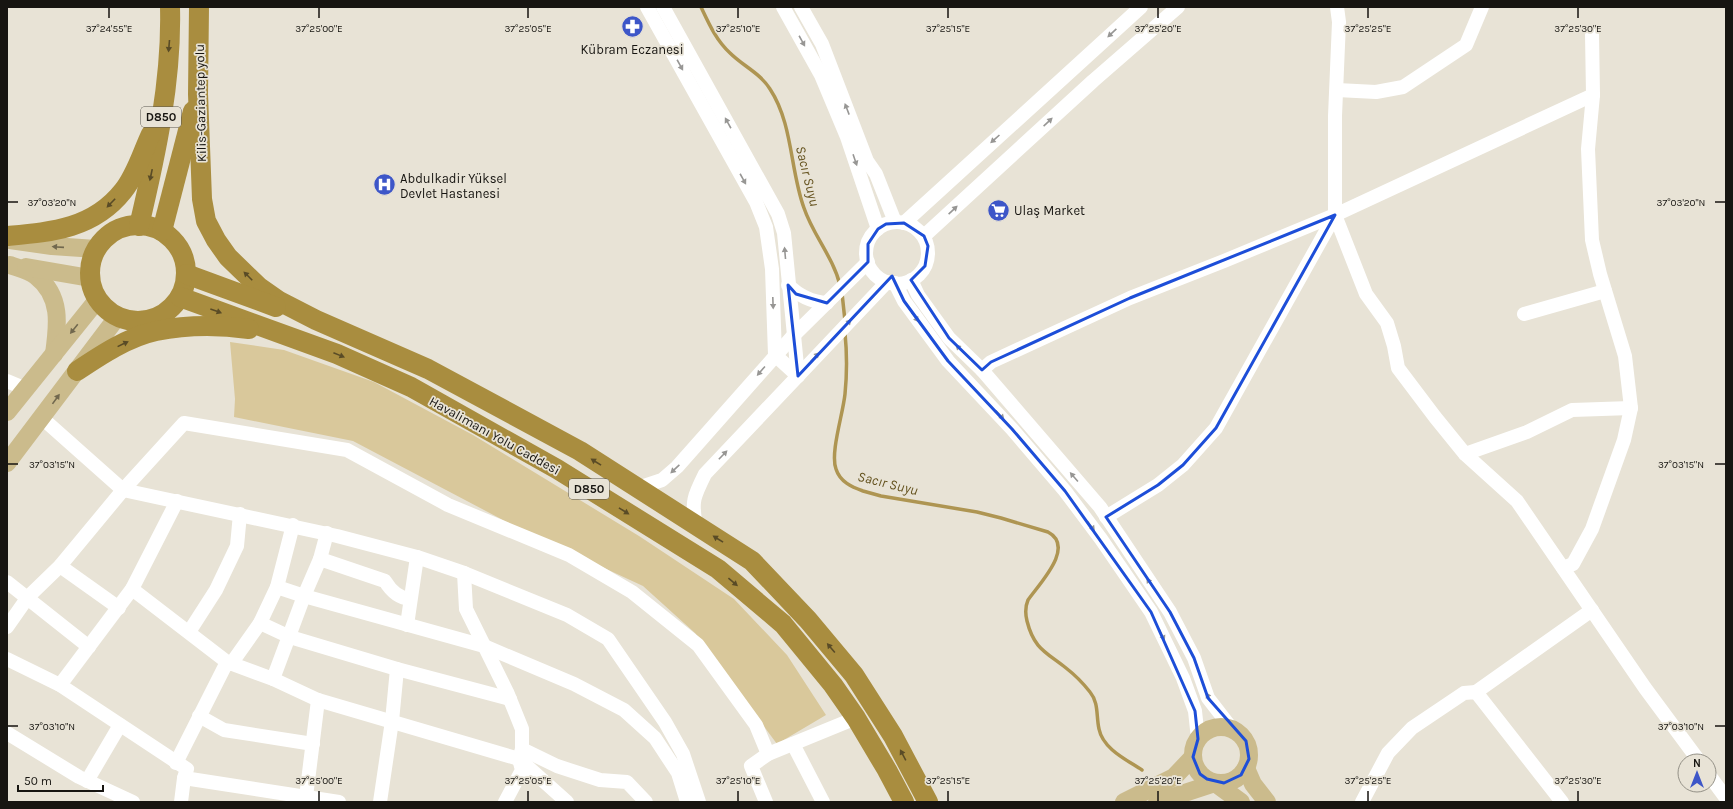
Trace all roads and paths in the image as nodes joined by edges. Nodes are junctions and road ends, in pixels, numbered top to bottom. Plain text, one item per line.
1 (170, 7) edge
2 (199, 7) edge
3 (647, 7) edge
4 (663, 7) edge
5 (783, 7) edge
6 (801, 7) edge
7 (1178, 7) edge
8 (1337, 7) edge
9 (1482, 7) edge
10 (1135, 9) edge
11 (1592, 34) dead end
12 (1337, 90) junction
13 (198, 94) junction
14 (1593, 95) junction
15 (162, 108) junction
16 (1335, 215) junction
17 (900, 222) junction
18 (139, 226) junction
19 (878, 229) junction
20 (162, 231) junction
21 (7, 236) edge
22 (924, 236) junction
23 (7, 239) edge
24 (96, 249) junction
25 (868, 262) junction
26 (9, 264) edge
27 (186, 274) junction
28 (90, 278) junction
29 (911, 280) junction
30 (891, 282) junction
31 (788, 285) junction
32 (1605, 291) junction
33 (180, 297) junction
34 (98, 299) junction
35 (827, 303) junction
36 (1524, 314) dead end
37 (118, 316) junction
38 (316, 320) junction
39 (285, 335) junction
40 (793, 336) junction
41 (54, 354) junction
42 (775, 355) junction
43 (982, 370) junction
44 (77, 371) junction
45 (798, 376) junction
46 (7, 381) edge
47 (26, 389) junction
48 (1631, 408) junction
49 (7, 412) edge
50 (42, 418) junction
51 (1465, 454) junction
52 (7, 463) edge
53 (638, 488) junction
54 (123, 490) junction
55 (177, 501) junction
56 (240, 514) junction
57 (1106, 517) junction
58 (293, 526) junction
59 (696, 526) junction
60 (327, 533) junction
61 (416, 557) junction
62 (320, 559) junction
63 (60, 566) junction
64 (1563, 568) junction
65 (464, 573) junction
66 (7, 582) edge
67 (277, 587) junction
68 (132, 589) junction
69 (304, 596) junction
70 (28, 597) junction
71 (410, 599) junction
72 (119, 608) junction
73 (1592, 610) junction
74 (260, 623) junction
75 (407, 624) junction
76 (7, 627) edge
77 (189, 632) junction
78 (290, 637) junction
79 (484, 646) junction
80 (89, 647) junction
81 (7, 660) edge
82 (229, 663) junction
83 (397, 669) junction
84 (273, 679) junction
85 (60, 685) junction
86 (1476, 692) junction
87 (510, 699) junction
88 (318, 700) junction
89 (198, 716) junction
90 (856, 718) junction
91 (392, 721) junction
92 (665, 722) junction
93 (120, 725) junction
94 (1232, 729) junction
95 (7, 733) edge
96 (651, 736) junction
97 (1198, 739) junction
98 (313, 744) junction
99 (793, 744) junction
100 (1693, 753) edge
101 (521, 754) junction
102 (768, 754) junction
103 (1193, 757) junction
104 (176, 763) junction
105 (1246, 768) junction
106 (184, 778) junction
107 (87, 781) junction
108 (1215, 783) junction
109 (1717, 786) edge
110 (1726, 798) edge
111 (312, 799) edge
112 (133, 802) edge
113 (181, 802) edge
114 (339, 802) edge
115 (380, 802) edge
116 (505, 802) edge
117 (566, 802) edge
118 (646, 802) edge
119 (687, 802) edge
120 (699, 802) edge
121 (766, 802) edge
122 (823, 802) edge
123 (904, 802) edge
124 (928, 802) edge
125 (1124, 802) edge
126 (1157, 802) edge
127 (1242, 802) edge
128 (1267, 802) edge
129 (1362, 802) edge
130 (1562, 802) edge

1 -> 15 highway, D850
2 - 13 highway, Kilis-Gaziantep yolu / D850
3 -> 42 street
31 -> 4 street
5 -> 19 street
17 -> 6 street
22 -> 7 street
8 - 12 street
9 - 12 street
10 -> 17 street
11 - 14 street
12 - 16 street
13 - 20 highway
38 -> 13 highway, Kilis-Gaziantep yolu / D850
14 - 16 street
14 - 32 street
15 -> 18 highway, D850
15 -> 21 highway
16 - 43 street
16 - 51 street
16 - 57 street
17 - 19 street
17 - 22 street
18 - 20 highway
18 - 24 highway
19 - 25 street
20 - 27 highway
22 - 29 street
24 -> 23 main road
24 - 28 highway
25 - 30 street
25 - 35 street
26 - 28 main road
26 - 41 main road
27 - 33 highway
27 - 38 highway, D850
28 - 34 highway
29 - 30 street
43 -> 29 street
45 -> 30 street
30 -> 97 street
31 - 35 street
31 - 40 street
32 - 36 street
32 - 48 street
33 - 37 highway
33 -> 39 highway, Havalimanı Yolu Caddesi / D850
34 - 37 highway
34 -> 41 main road
35 - 40 street
37 - 44 main road
53 -> 38 highway, Havalimanı Yolu Caddesi / D850
44 -> 39 highway
39 -> 90 highway, Havalimanı Yolu Caddesi / D850
40 - 42 street
40 - 45 street
41 - 47 main road
42 - 45 street
42 -> 53 street
57 -> 43 street
50 -> 44 main road
59 -> 45 street
46 - 47 street
47 - 49 main road
48 - 51 street
48 - 64 street
50 - 52 main road
50 - 54 street
51 - 64 street
53 - 59 highway, Havalimanı Yolu Caddesi / D850
54 - 55 street
54 - 63 street
54 - 102 street
55 - 56 street
55 - 68 street
56 - 58 street
56 - 77 street
94 -> 57 street
58 - 60 street
58 - 67 street
124 -> 59 highway, Havalimanı Yolu Caddesi / D850
60 - 61 street
60 - 62 street
61 - 65 street
61 - 71 street
62 - 69 street
62 - 71 street
63 - 70 street
63 - 72 street
64 - 73 street
65 - 79 street
65 - 92 street
66 - 70 street
67 - 69 street
67 - 74 street
68 - 72 street
68 - 77 street
69 - 75 street
69 - 78 street
70 - 76 street
70 - 80 street
71 - 75 street
72 - 80 street
73 - 86 street
73 - 100 street
74 - 78 street
74 - 82 street
75 - 79 street
77 - 82 street
78 - 83 street
78 - 84 street
79 - 87 street
79 - 96 street
80 - 85 street
81 - 85 street
82 - 84 street
82 - 89 street
83 - 87 street
83 - 91 street
84 - 88 street
85 - 93 street
86 - 129 street
86 - 130 street
87 - 101 street
88 - 91 street
88 - 98 street
89 - 98 street
89 - 104 street
90 - 99 street
90 - 123 highway, Havalimanı Yolu Caddesi / D850
91 - 101 street
91 - 115 street
92 - 96 street
92 - 120 street
93 - 104 street
93 - 107 street
94 - 97 main road
94 - 105 main road
95 - 107 street
96 - 119 street
97 - 103 main road
98 - 111 street
99 - 102 street
99 - 122 street
101 - 116 street
101 - 117 street
101 - 118 street
102 - 121 street
103 - 108 main road
103 - 125 main road
104 - 106 street
105 - 108 main road
105 - 128 main road
106 - 111 street
106 - 113 street
107 - 112 street
108 - 126 main road
108 - 127 main road
109 - 110 street
111 - 114 street

